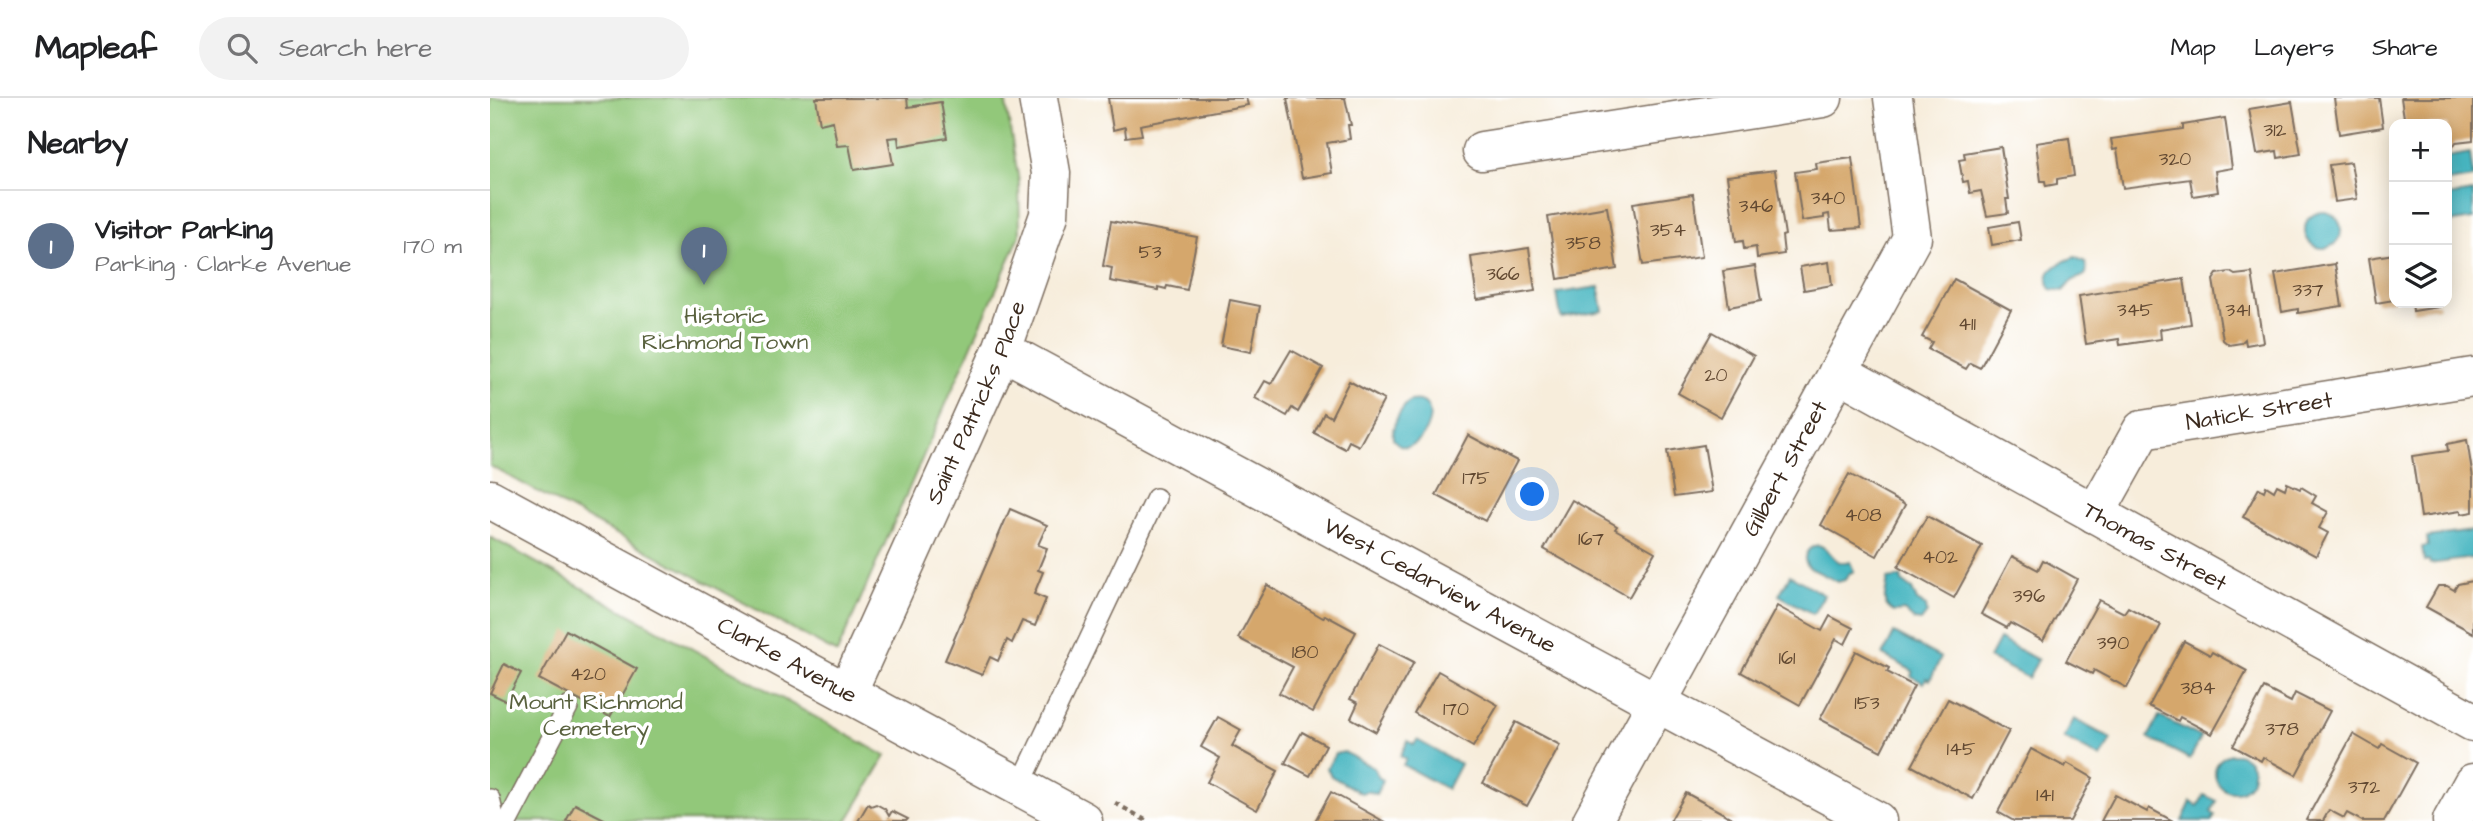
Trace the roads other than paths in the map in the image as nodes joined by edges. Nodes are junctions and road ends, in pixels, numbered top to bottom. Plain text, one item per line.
1 (1038, 98) edge
2 (1823, 98) edge
3 (1893, 98) edge
4 (1482, 151) dead end
5 (1002, 350) junction
6 (1838, 372) junction
7 (2473, 377) edge
8 (1156, 498) dead end
9 (490, 499) edge
10 (2095, 514) junction
11 (847, 692) junction
12 (1657, 702) junction
13 (568, 707) dead end
14 (2473, 722) edge
15 (2473, 783) edge
16 (1020, 786) junction
17 (490, 799) edge
18 (1097, 811) edge
19 (495, 821) edge
20 (508, 821) edge
21 (1592, 821) edge
22 (1877, 821) edge
23 (2452, 821) edge

1 - 5 street, Saint Patricks Place
2 - 4 street
3 - 6 street, Gilbert Street
5 - 11 street, Saint Patricks Place
5 - 12 street, West Cedarview Avenue
6 - 10 street, Thomas Street
6 - 12 street, Gilbert Street
7 - 10 street, Natick Street
8 - 16 lane
9 - 11 street, Clarke Avenue
10 - 14 street, Thomas Street
11 - 16 street, Clarke Avenue
12 - 21 street, Gilbert Street
12 - 22 street, West Cedarview Avenue
13 - 20 lane
15 - 23 street
16 - 18 street, Clarke Avenue
17 - 19 lane

